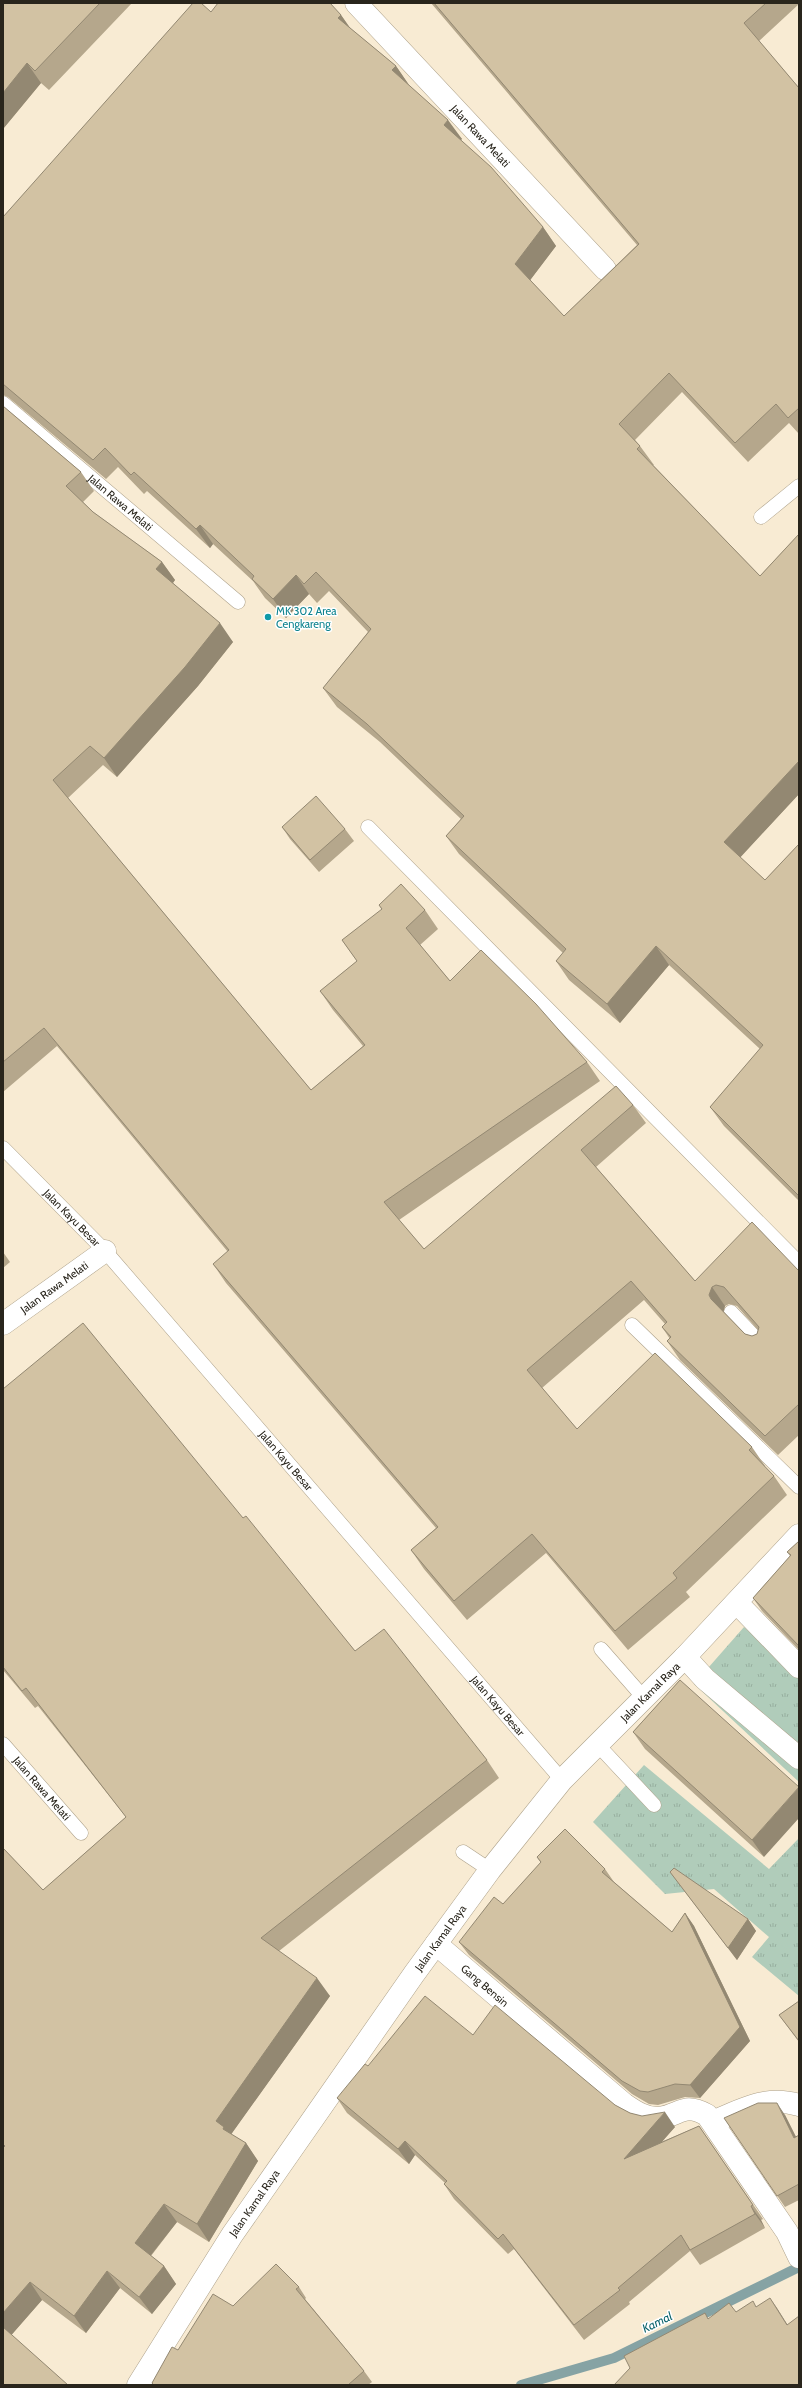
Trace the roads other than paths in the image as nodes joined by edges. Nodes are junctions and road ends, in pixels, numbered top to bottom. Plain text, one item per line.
1 (356, 3) edge
2 (605, 269) dead end
3 (3, 403) edge
4 (799, 486) edge
5 (761, 517) dead end
6 (238, 602) dead end
7 (368, 827) dead end
8 (3, 1148) edge
9 (104, 1251) junction
10 (799, 1263) edge
11 (731, 1312) edge
12 (3, 1324) edge
13 (632, 1325) dead end
14 (764, 1347) edge
15 (799, 1487) edge
16 (799, 1535) edge
17 (737, 1603) junction
18 (601, 1649) dead end
19 (685, 1657) junction
20 (799, 1667) edge
21 (644, 1698) junction
22 (3, 1744) edge
23 (597, 1744) junction
24 (799, 1758) edge
25 (562, 1780) junction
26 (654, 1804) dead end
27 (81, 1833) dead end
28 (463, 1852) dead end
29 (490, 1870) junction
30 (436, 1944) junction
31 (799, 2105) edge
32 (713, 2122) junction
33 (799, 2257) edge
34 (146, 2379) edge

1 - 2 street, Jalan Rawa Melati
3 - 6 lane, Jalan Rawa Melati
4 - 5 lane
7 - 10 lane
8 - 9 lane, Jalan Kayu Besar
9 - 12 street, Jalan Rawa Melati
9 - 25 lane, Jalan Kayu Besar
11 - 14 lane
13 - 15 lane
16 - 17 street, Jalan Kamal Raya
17 - 19 street, Jalan Kamal Raya
17 - 20 street
18 - 21 lane
19 - 21 street, Jalan Kamal Raya
19 - 24 street
21 - 23 street, Jalan Kamal Raya
22 - 27 lane, Jalan Rawa Melati
23 - 25 street, Jalan Kamal Raya
23 - 26 lane
25 - 29 street, Jalan Kamal Raya
28 - 29 lane
29 - 30 street, Jalan Kamal Raya
30 - 32 street, Gang Bensin
30 - 34 street, Jalan Kamal Raya
31 - 32 street
32 - 33 street

